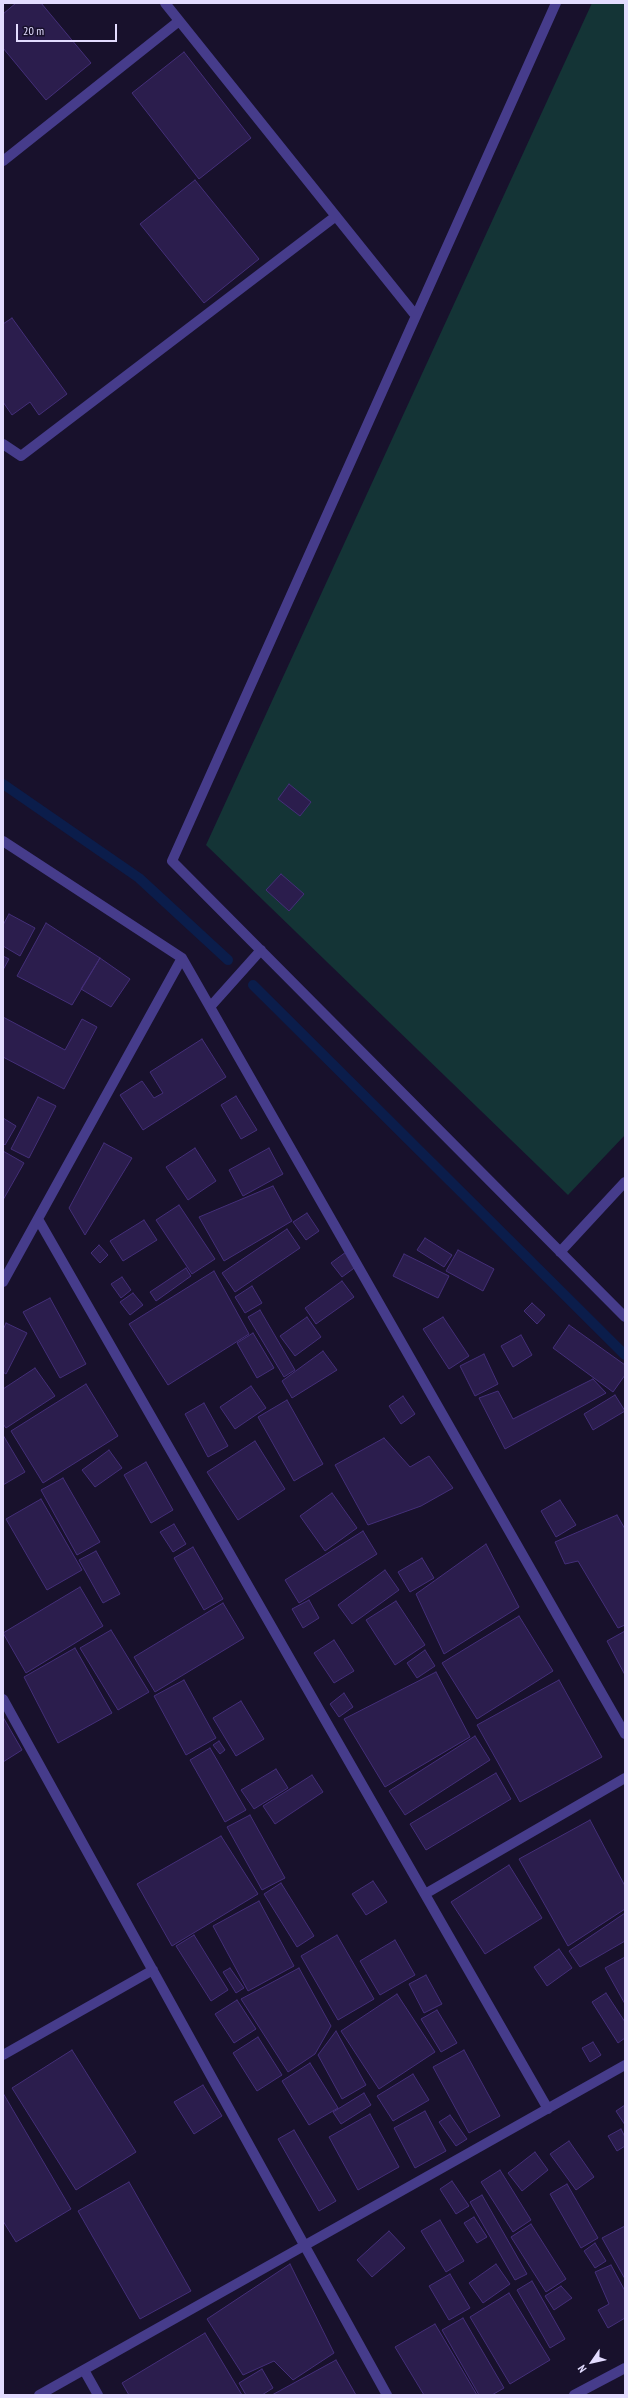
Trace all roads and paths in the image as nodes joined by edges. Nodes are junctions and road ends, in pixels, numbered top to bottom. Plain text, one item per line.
1 (165, 3) edge
2 (556, 3) edge
3 (179, 21) junction
4 (3, 161) edge
5 (336, 216) junction
6 (416, 316) junction
7 (3, 444) edge
8 (3, 841) edge
9 (261, 950) junction
10 (182, 958) junction
11 (210, 1007) junction
12 (625, 1182) edge
13 (38, 1219) junction
14 (560, 1252) junction
15 (3, 1282) edge
16 (625, 1317) edge
17 (3, 1699) edge
18 (625, 1734) edge
19 (625, 1778) edge
20 (425, 1894) junction
21 (153, 1970) junction
22 (3, 2055) edge
23 (625, 2065) edge
24 (548, 2109) junction
25 (304, 2246) junction
26 (625, 2368) edge
27 (84, 2370) junction
28 (39, 2395) edge
29 (98, 2395) edge
30 (387, 2395) edge
31 (574, 2395) edge

1 - 3 street
2 - 6 street
3 - 4 street
3 - 5 street
5 - 6 street
5 - 7 street
6 - 9 street
8 - 10 street
9 - 11 street
9 - 14 street
10 - 11 street
10 - 13 street
11 - 18 street
12 - 14 street
13 - 15 street
13 - 20 street
14 - 16 street
17 - 21 street
19 - 20 street
20 - 24 street
21 - 22 street
21 - 25 street
23 - 24 street
24 - 25 street
25 - 27 street
25 - 30 street
26 - 31 street
27 - 28 street
27 - 29 street

